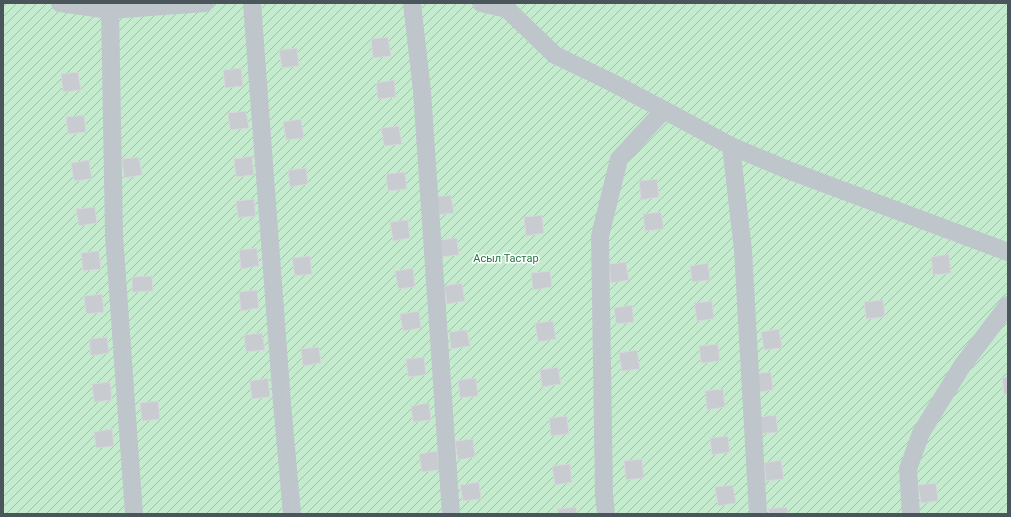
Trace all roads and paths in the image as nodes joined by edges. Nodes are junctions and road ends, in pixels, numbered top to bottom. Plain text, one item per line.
1 (60, 3) edge
2 (205, 3) edge
3 (252, 3) edge
4 (412, 3) edge
5 (481, 3) edge
6 (110, 10) junction
7 (664, 110) junction
8 (731, 146) junction
9 (1008, 252) edge
10 (1008, 305) edge
11 (134, 514) edge
12 (292, 514) edge
13 (451, 514) edge
14 (606, 514) edge
15 (758, 514) edge
16 (911, 514) edge

1 - 6 street
2 - 6 street
3 - 12 street
4 - 13 street
5 - 7 street
6 - 11 street
7 - 8 street
7 - 14 street
8 - 9 street
8 - 15 street
10 - 16 street

